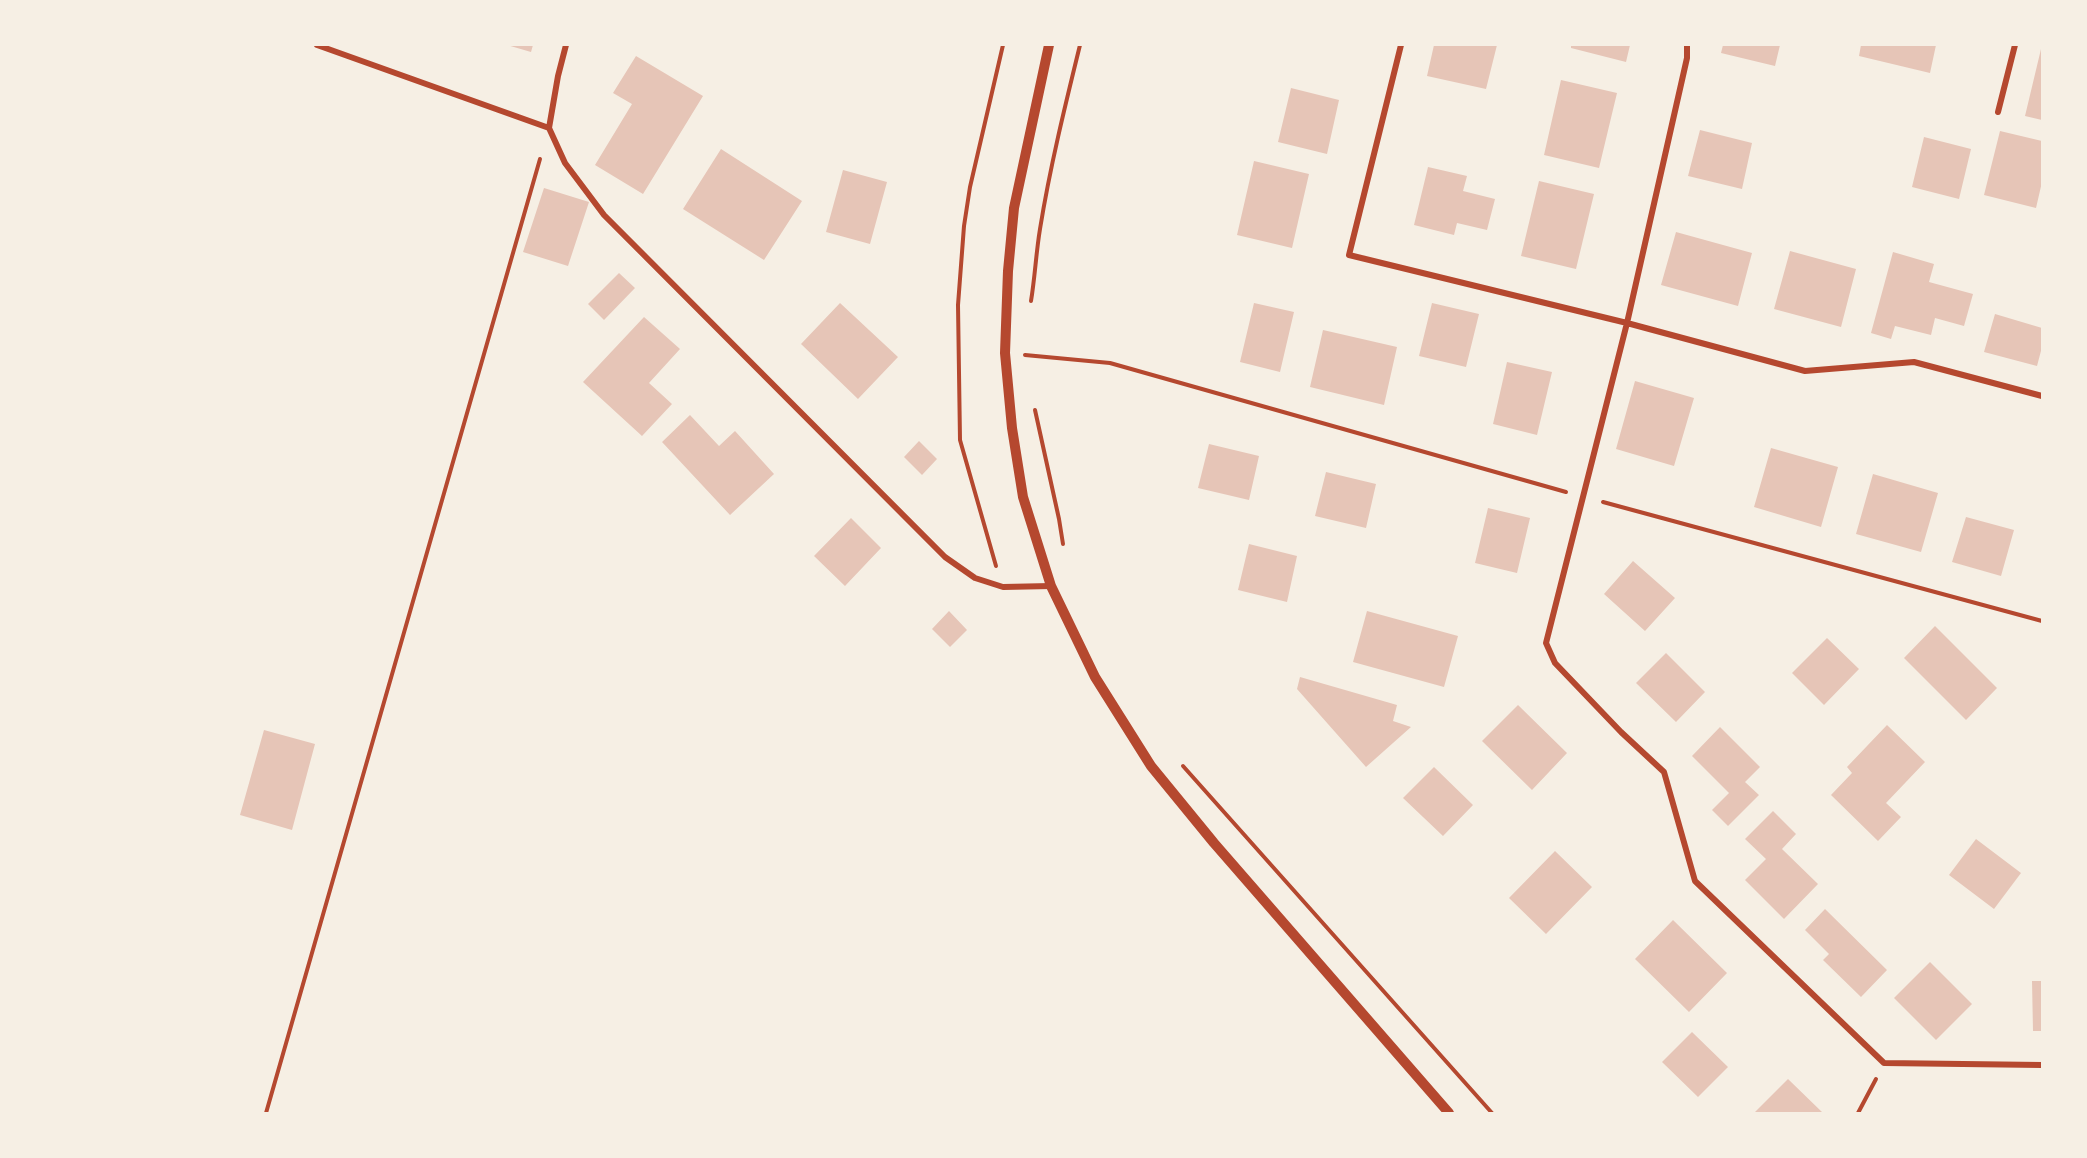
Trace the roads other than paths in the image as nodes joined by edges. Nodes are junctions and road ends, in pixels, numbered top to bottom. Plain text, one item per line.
1 (318, 45) edge
2 (566, 45) edge
3 (1049, 45) edge
4 (1401, 45) edge
5 (1687, 45) edge
6 (2015, 45) edge
7 (1998, 112) dead end
8 (549, 128) junction
9 (1627, 323) junction
10 (2042, 396) edge
11 (1052, 586) junction
12 (2042, 1065) edge
13 (1449, 1113) edge

1 - 8 street
2 - 8 street
3 - 11 street
4 - 9 street
5 - 9 street
6 - 7 street
8 - 11 street
9 - 10 street
9 - 12 street
11 - 13 street

